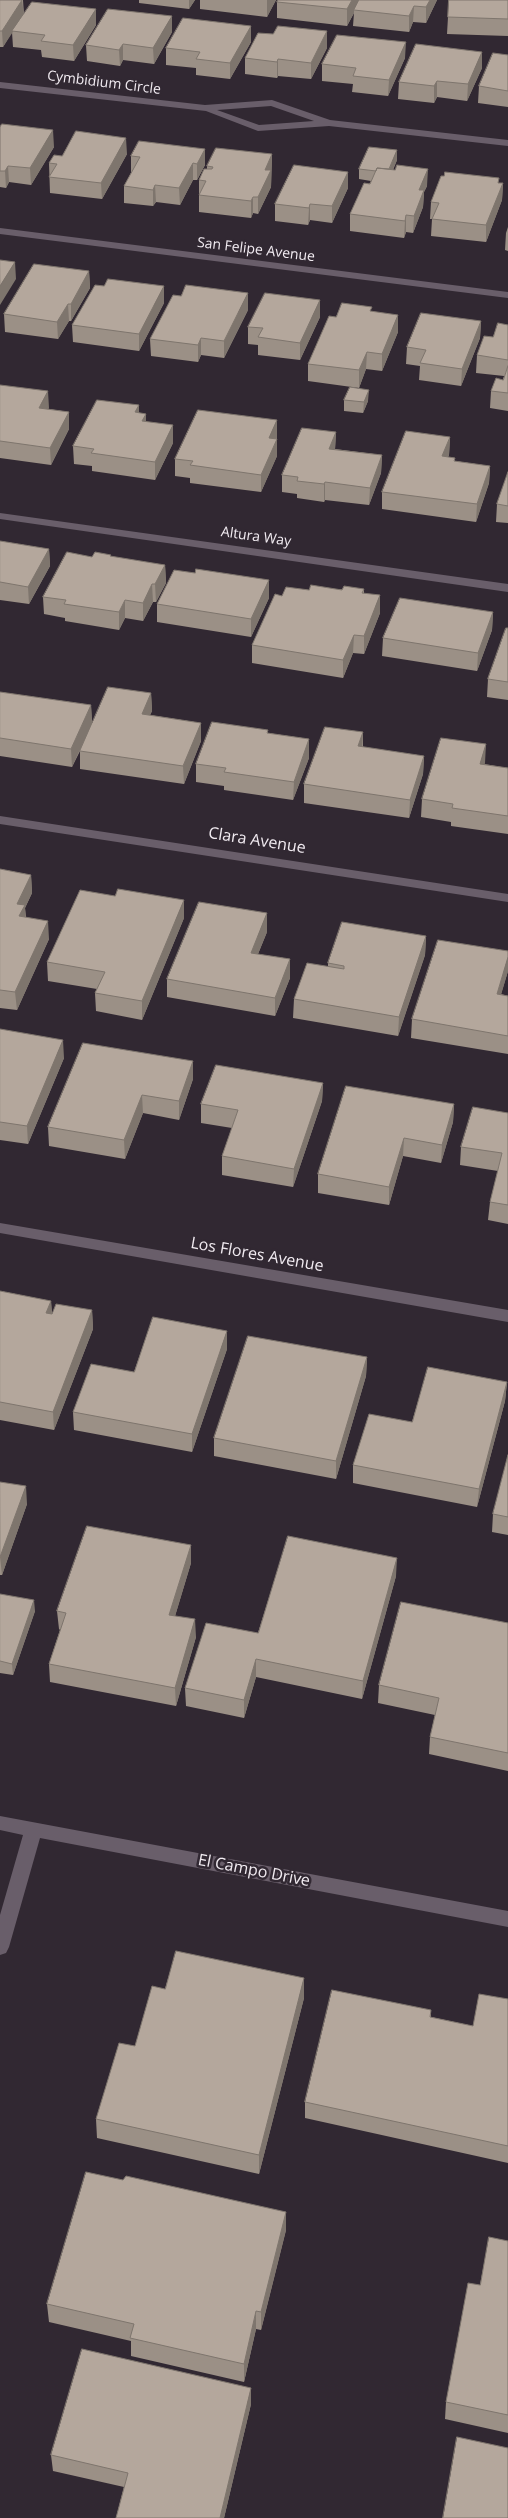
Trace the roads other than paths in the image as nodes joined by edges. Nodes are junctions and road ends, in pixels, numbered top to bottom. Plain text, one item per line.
1 (0, 84) edge
2 (205, 108) junction
3 (329, 123) junction
4 (508, 143) edge
5 (0, 231) edge
6 (508, 295) edge
7 (0, 516) edge
8 (508, 588) edge
9 (0, 820) edge
10 (508, 898) edge
11 (0, 1228) edge
12 (508, 1316) edge
13 (0, 1823) edge
14 (33, 1830) junction
15 (508, 1919) edge
16 (0, 1947) edge

1 - 2 street, Cymbidium Circle
2 - 3 street, Cymbidium Circle
2 - 3 street, Cymbidium Circle
3 - 4 street, Cymbidium Circle
5 - 6 street, San Felipe Avenue
7 - 8 street, Altura Way
9 - 10 street, Clara Avenue
11 - 12 street, Los Flores Avenue
13 - 14 street, El Campo Drive
14 - 15 street, El Campo Drive
14 - 16 street

